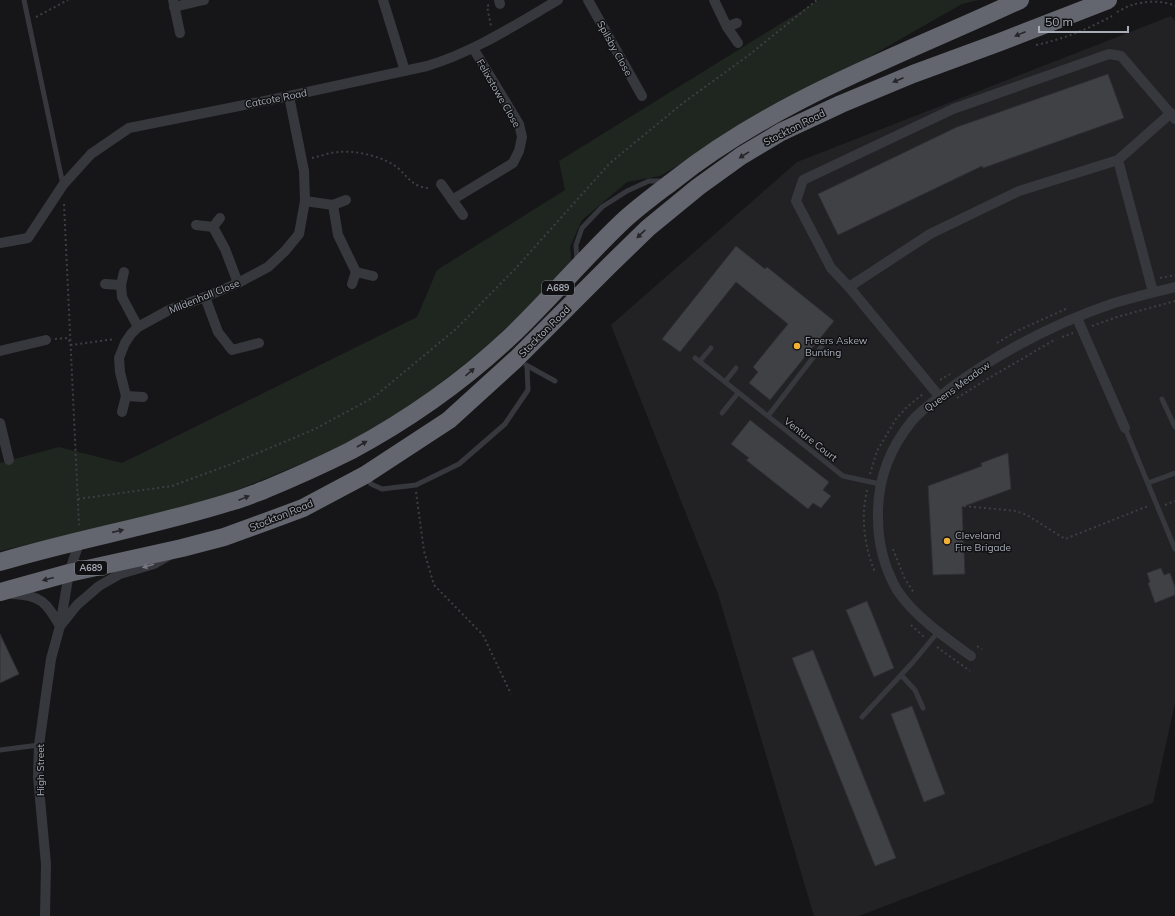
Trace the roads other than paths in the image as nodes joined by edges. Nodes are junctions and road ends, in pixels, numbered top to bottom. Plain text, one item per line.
1 (24, 0) edge
2 (204, 0) edge
3 (383, 0) edge
4 (558, 0) edge
5 (588, 0) edge
6 (714, 0) edge
7 (1020, 0) edge
8 (1108, 0) edge
9 (174, 3) edge
10 (737, 23) dead end
11 (727, 27) junction
12 (180, 32) dead end
13 (738, 43) dead end
14 (473, 48) junction
15 (405, 71) junction
16 (289, 96) junction
17 (642, 96) dead end
18 (1173, 116) edge
19 (1118, 160) junction
20 (671, 182) junction
21 (442, 184) road end
22 (63, 185) junction
23 (346, 200) dead end
24 (452, 200) junction
25 (305, 201) junction
26 (333, 205) junction
27 (463, 215) dead end
28 (220, 218) dead end
29 (196, 225) dead end
30 (213, 227) junction
31 (0, 243) edge
32 (578, 266) junction
33 (124, 272) dead end
34 (356, 272) junction
35 (373, 276) dead end
36 (238, 283) junction
37 (105, 284) dead end
38 (352, 284) dead end
39 (121, 286) junction
40 (849, 287) junction
41 (1175, 287) edge
42 (1153, 292) junction
43 (205, 297) junction
44 (1077, 318) junction
45 (138, 327) junction
46 (46, 340) road end
47 (260, 343) dead end
48 (822, 346) dead end
49 (711, 348) dead end
50 (0, 351) edge
51 (522, 363) junction
52 (736, 368) dead end
53 (555, 381) dead end
54 (725, 382) junction
55 (738, 392) junction
56 (126, 396) junction
57 (939, 396) junction
58 (143, 397) dead end
59 (1162, 399) dead end
60 (122, 412) dead end
61 (722, 413) dead end
62 (768, 416) junction
63 (0, 423) edge
64 (1175, 427) edge
65 (1125, 428) joint
66 (9, 460) dead end
67 (1175, 473) edge
68 (365, 475) junction
69 (1148, 483) junction
70 (880, 484) junction
71 (80, 540) junction
72 (1174, 541) edge
73 (182, 548) junction
74 (1175, 549) edge
75 (0, 562) edge
76 (69, 573) junction
77 (0, 592) edge
78 (60, 626) junction
79 (938, 632) junction
80 (971, 656) dead end
81 (901, 675) junction
82 (923, 708) dead end
83 (862, 717) dead end
84 (39, 745) junction
85 (0, 750) edge
86 (45, 916) edge

1 - 22 lane
2 - 9 street
3 - 15 street
4 - 14 street, Catcote Road
5 - 17 street, Spilsby Close
6 - 11 street
7 - 20 highway, Stockton Road / A689
8 -> 51 highway, Stockton Road / A689
9 - 12 street
10 - 11 street
11 - 13 street
14 - 15 street, Catcote Road
14 - 24 street, Felixstowe Close
15 - 16 street, Catcote Road
16 - 22 street, Catcote Road
16 - 25 street, Mildenhall Close
18 - 19 street
18 - 40 street
19 - 40 street
19 - 42 street
20 - 32 highway, Stockton Road / A689
20 - 32 lane
21 - 24 street
22 - 31 street, Catcote Road
23 - 26 street
24 - 27 street
25 - 26 street
25 - 36 street, Mildenhall Close
26 - 34 street
28 - 30 street
29 - 30 street
30 - 36 street
71 -> 32 highway, Stockton Road / A689
33 - 39 street
34 - 35 street
34 - 38 street
36 - 43 street, Mildenhall Close
37 - 39 street
39 - 45 street
40 - 57 street
41 - 42 street, Queens Meadow
42 - 44 street, Queens Meadow
43 - 45 street, Mildenhall Close
43 - 47 street
44 - 57 street, Queens Meadow
44 - 65 street
45 - 56 street, Mildenhall Close
46 - 50 street
48 - 62 lane
49 - 54 lane, Venture Court
51 - 53 lane
51 - 68 highway, Stockton Road / A689
51 - 68 lane
52 - 54 lane
54 - 55 lane, Venture Court
55 - 61 lane
55 - 62 lane, Venture Court
56 - 58 street
56 - 60 street, Mildenhall Close
57 - 70 street, Queens Meadow
59 - 64 lane
62 - 70 lane, Venture Court
63 - 66 street
65 - 69 lane
67 - 69 lane
68 - 73 highway, Stockton Road / A689
69 - 72 lane
70 - 79 street, Queens Meadow
71 - 75 highway, Stockton Road / A689
71 - 76 street, High Street
72 - 74 lane
73 - 76 highway, Stockton Road / A689
73 -> 78 street, High Street
76 -> 77 highway, Stockton Road / A689
76 - 78 street, High Street
77 - 78 street
78 - 84 street, High Street
79 - 80 street, Queens Meadow
79 - 81 lane
81 - 82 lane
81 - 83 lane
84 - 85 lane
84 - 86 street, High Street

